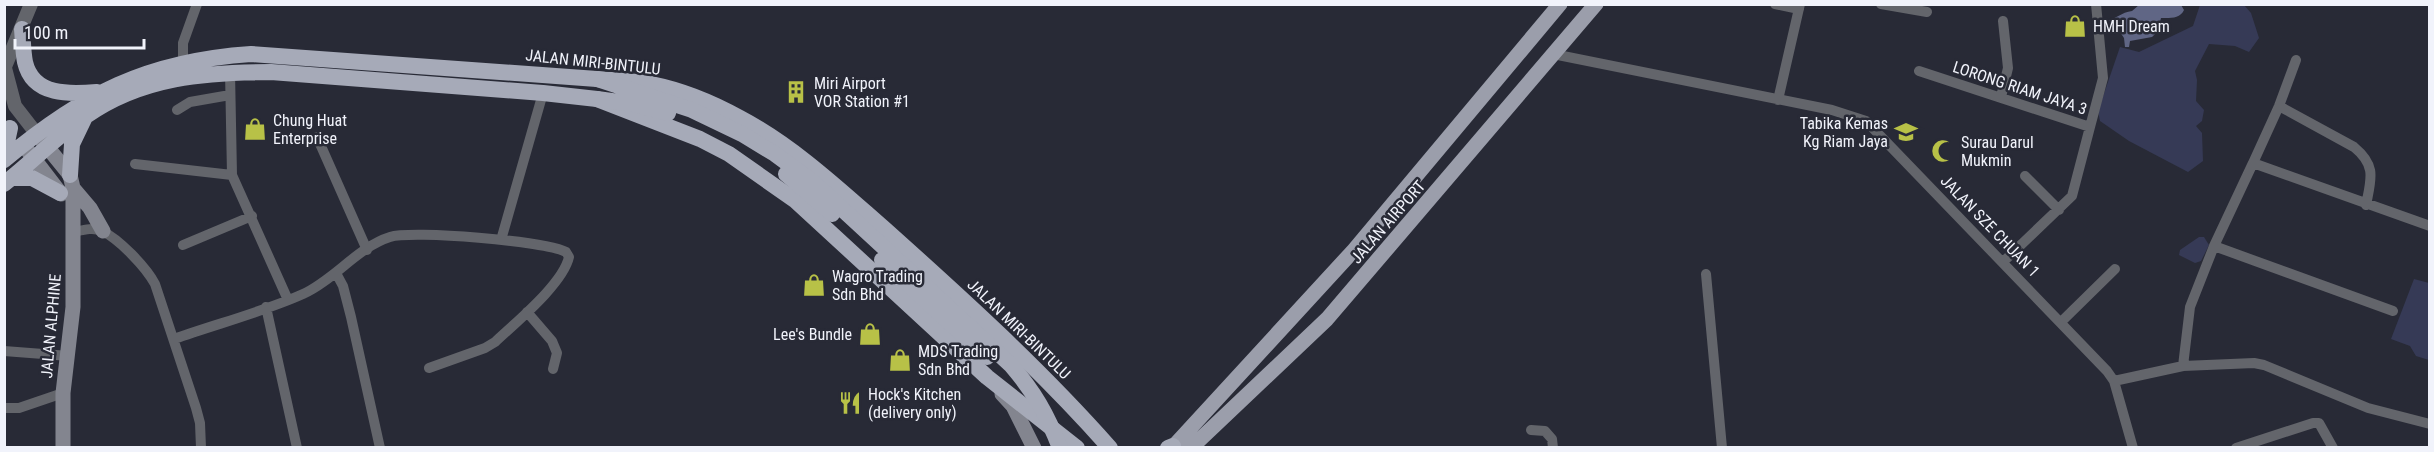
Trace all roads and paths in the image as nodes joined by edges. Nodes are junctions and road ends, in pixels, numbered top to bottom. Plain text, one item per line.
1 (32, 4) edge
2 (197, 4) edge
3 (1560, 4) edge
4 (1596, 4) edge
5 (1775, 4) edge
6 (1881, 4) edge
7 (2096, 4) edge
8 (1800, 7) edge
9 (1927, 12) dead end
10 (2003, 21) dead end
11 (22, 29) junction
12 (1553, 54) junction
13 (1513, 60) junction
14 (2296, 60) dead end
15 (5, 69) edge
16 (183, 69) junction
17 (1919, 71) dead end
18 (230, 72) junction
19 (597, 79) junction
20 (99, 92) junction
21 (543, 93) junction
22 (230, 95) junction
23 (2001, 97) junction
24 (597, 99) junction
25 (1778, 100) junction
26 (2279, 106) junction
27 (177, 110) dead end
28 (86, 116) junction
29 (7, 125) edge
30 (2090, 127) junction
31 (36, 133) junction
32 (317, 137) dead end
33 (22, 144) junction
34 (47, 147) junction
35 (4, 158) edge
36 (34, 159) junction
37 (2253, 163) junction
38 (135, 164) dead end
39 (232, 175) junction
40 (2025, 176) dead end
41 (9, 181) edge
42 (68, 186) junction
43 (2366, 205) junction
44 (2059, 210) junction
45 (252, 216) junction
46 (2430, 226) edge
47 (103, 231) junction
48 (74, 232) junction
49 (501, 240) junction
50 (183, 245) dead end
51 (2214, 246) junction
52 (367, 250) junction
53 (2003, 262) junction
54 (2115, 269) dead end
55 (336, 273) junction
56 (1706, 274) dead end
57 (288, 300) junction
58 (266, 307) junction
59 (2392, 311) dead end
60 (527, 312) junction
61 (2061, 322) junction
62 (174, 339) junction
63 (4, 351) edge
64 (69, 356) junction
65 (2183, 366) junction
66 (429, 368) dead end
67 (553, 369) dead end
68 (987, 377) junction
69 (2114, 381) junction
70 (63, 393) junction
71 (4, 408) edge
72 (2430, 424) edge
73 (1531, 430) dead end
74 (1106, 442) edge
75 (63, 447) edge
76 (201, 447) edge
77 (297, 447) edge
78 (380, 447) edge
79 (1034, 447) edge
80 (1049, 447) edge
81 (1060, 447) edge
82 (1077, 447) edge
83 (1121, 447) edge
84 (1171, 447) edge
85 (1191, 447) edge
86 (1553, 447) edge
87 (1722, 447) edge
88 (2133, 447) edge
89 (2236, 447) edge
90 (2333, 447) edge

1 - 11 street
2 - 16 street
3 - 13 main road, JALAN AIRPORT
4 - 12 main road, JALAN AIRPORT
5 - 8 street
6 - 9 street
7 - 30 street
8 - 25 street
10 - 23 street
11 - 15 street
11 - 20 highway
12 - 13 main road
12 - 25 street, JALAN SZE CHUAN 1
12 - 85 main road, JALAN AIRPORT
13 - 84 main road, JALAN AIRPORT
14 - 26 street
15 - 31 street
16 - 18 highway, JALAN MIRI-BINTULU
16 - 19 highway, JALAN MIRI-BINTULU
16 - 20 highway, JALAN MIRI-BINTULU
16 - 28 highway, JALAN MIRI-BINTULU
17 - 23 street, LORONG RIAM JAYA 3
18 - 21 highway, JALAN MIRI-BINTULU
18 - 22 street
19 - 74 highway, JALAN MIRI-BINTULU
19 - 81 highway, bridge
20 - 31 highway, JALAN MIRI-BINTULU
21 - 24 highway, JALAN MIRI-BINTULU
21 - 49 street
22 - 27 street
22 - 39 street
23 - 30 street, LORONG RIAM JAYA 3
24 - 68 highway, JALAN MIRI-BINTULU
24 - 80 highway, bridge
25 - 53 street, JALAN SZE CHUAN 1
26 - 37 street
26 - 43 street
28 - 34 highway, JALAN MIRI-BINTULU
28 - 42 highway
29 - 33 street
29 - 35 highway
30 - 44 street, LORONG RIAM JAYA 3
31 - 33 highway, JALAN MIRI-BINTULU
31 - 34 main road
32 - 52 street
33 - 35 highway, JALAN MIRI-BINTULU
33 - 36 main road
34 - 36 highway, JALAN MIRI-BINTULU
34 - 42 main road
36 - 41 highway, JALAN MIRI-BINTULU
36 - 42 main road
37 - 43 street
37 - 51 street
38 - 39 street
39 - 45 street
40 - 44 street
41 - 42 highway
42 - 47 main road
42 - 48 main road, JALAN ALPHINE
43 - 46 street
44 - 53 street, LORONG RIAM JAYA 3
45 - 50 street
45 - 57 street
47 - 48 street
47 - 62 street
48 - 64 main road, JALAN ALPHINE
49 - 52 street
49 - 60 street
51 - 59 street
51 - 65 street
52 - 55 street
53 - 61 street, JALAN SZE CHUAN 1
54 - 61 street
55 - 57 street
55 - 78 street
56 - 87 street
57 - 58 street
58 - 62 street
58 - 77 street
60 - 66 street
60 - 67 street
61 - 69 street, JALAN SZE CHUAN 1
62 - 76 street
63 - 64 street
64 - 70 main road, JALAN ALPHINE
65 - 69 street
65 - 72 street
68 - 79 main road
68 - 82 highway, JALAN MIRI-BINTULU
69 - 88 street, JALAN SZE CHUAN 1
70 - 71 street
70 - 75 main road, JALAN ALPHINE
73 - 86 street
74 - 83 highway, JALAN MIRI-BINTULU
89 - 90 street

